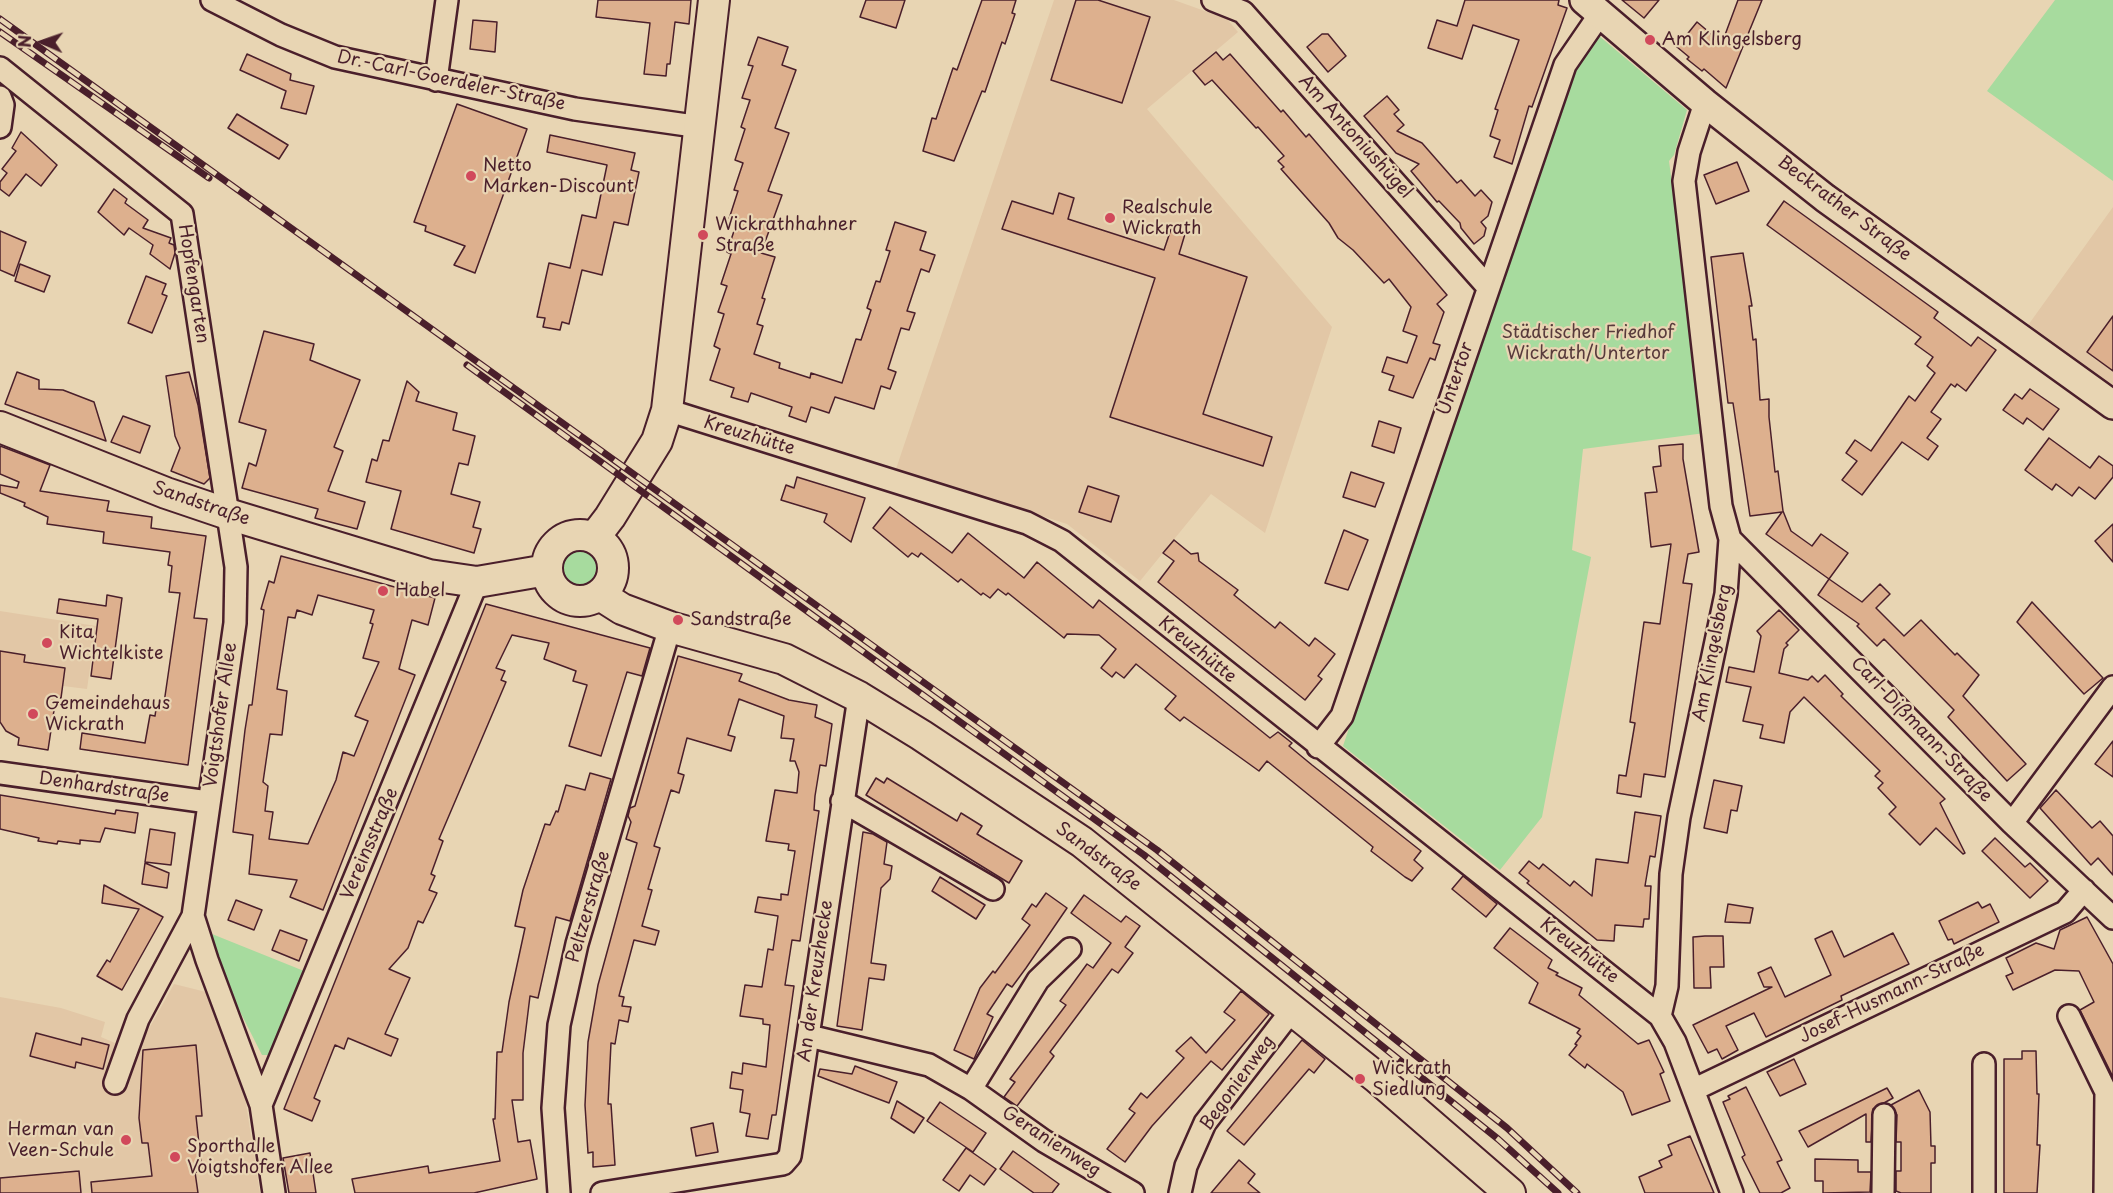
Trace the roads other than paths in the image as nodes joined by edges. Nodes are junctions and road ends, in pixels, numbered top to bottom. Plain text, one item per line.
1 (212, 0) edge
2 (447, 0) edge
3 (714, 0) edge
4 (1213, 0) edge
5 (1592, 7) edge
6 (0, 68) edge
7 (436, 80) junction
8 (0, 98) edge
9 (1705, 103) junction
10 (0, 127) edge
11 (701, 127) junction
12 (1487, 286) junction
13 (2113, 405) edge
14 (667, 410) junction
15 (0, 427) edge
16 (228, 514) junction
17 (594, 538) junction
18 (1730, 539) junction
19 (547, 570) junction
20 (477, 582) junction
21 (600, 595) junction
22 (670, 627) junction
23 (2113, 687) edge
24 (859, 697) junction
25 (1318, 747) junction
26 (0, 773) edge
27 (842, 801) junction
28 (208, 802) junction
29 (2012, 823) junction
30 (993, 889) dead end
31 (2084, 890) junction
32 (193, 916) junction
33 (2113, 918) edge
34 (1070, 949) dead end
35 (1292, 1010) junction
36 (1660, 1016) junction
37 (2069, 1016) dead end
38 (809, 1036) junction
39 (1984, 1064) dead end
40 (115, 1083) dead end
41 (971, 1089) junction
42 (1693, 1090) junction
43 (261, 1105) junction
44 (1884, 1115) dead end
45 (274, 1193) edge
46 (559, 1193) edge
47 (602, 1193) edge
48 (1133, 1193) edge
49 (1179, 1193) edge
50 (1510, 1193) edge
51 (1732, 1193) edge
52 (1883, 1193) edge
53 (1984, 1193) edge
54 (2105, 1193) edge

1 - 7 street, Dr.-Carl-Goerdeler-Straße
2 - 7 street
3 - 11 main road
4 - 12 street, Am Antoniushügel
5 - 9 street, Beckrather Straße
5 - 12 street, Untertor
6 - 16 street, Hopfengarten
7 - 11 street, Dr.-Carl-Goerdeler-Straße
8 - 10 street
9 - 13 street, Beckrather Straße
9 - 18 street, Am Klingelsberg
11 - 14 main road
12 - 25 street, Untertor
14 - 17 main road
14 - 25 street, Kreuzhütte
15 - 16 main road, Sandstraße
16 - 20 main road, Sandstraße
16 - 28 street, Voigtshofer Allee
17 - 19 main road
17 - 21 main road
18 - 29 street, Carl-Dißmann-Straße
18 - 36 street, Am Klingelsberg
19 - 20 main road, Sandstraße
19 - 21 main road
20 - 43 street, Vereinsstraße
21 - 22 main road, Sandstraße
22 - 24 main road, Sandstraße
22 - 46 street, Peltzerstraße
23 - 29 street
24 - 27 street, An der Kreuzhecke
24 - 35 main road, Sandstraße
25 - 36 street, Kreuzhütte
26 - 28 street, Denhardstraße
27 - 30 street
27 - 38 street, An der Kreuzhecke
28 - 32 street, Voigtshofer Allee
29 - 31 street, Carl-Dißmann-Straße
31 - 33 street, Carl-Dißmann-Straße
31 - 42 street, Josef-Husmann-Straße
32 - 40 street, Voigtshofer Allee
32 - 43 street, Voigtshofer Allee
34 - 41 street
35 - 49 street, Begonienweg
35 - 50 main road, Sandstraße
36 - 42 street
37 - 54 street
38 - 41 street, Geranienweg
38 - 47 street, An der Kreuzhecke
39 - 53 street
41 - 48 street, Geranienweg
42 - 51 street
43 - 45 street, Voigtshofer Allee
44 - 52 street

